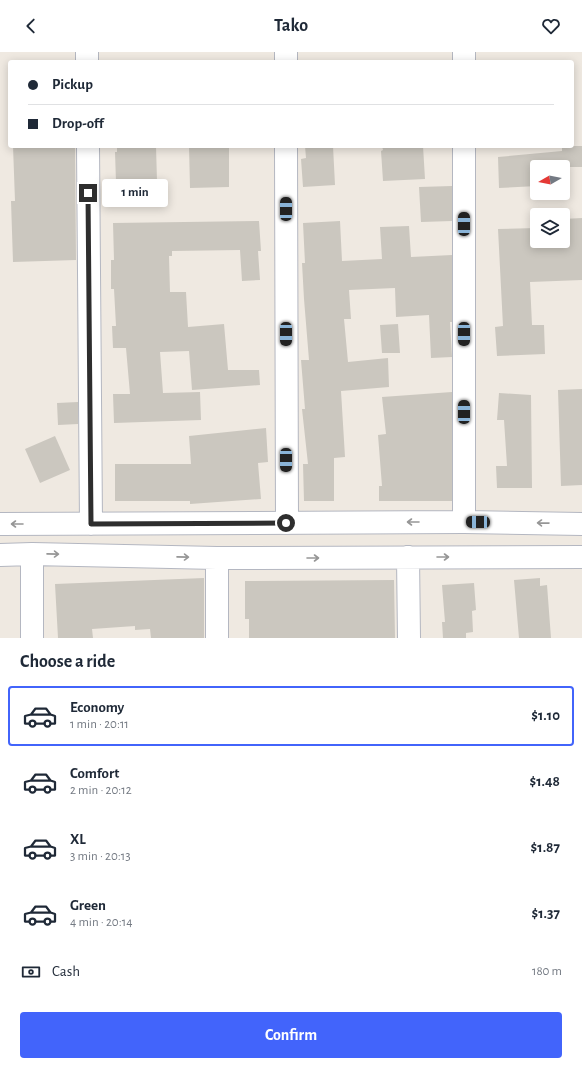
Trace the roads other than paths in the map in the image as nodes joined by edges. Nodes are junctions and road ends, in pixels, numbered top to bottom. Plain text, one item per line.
1 (88, 148) edge
2 (286, 148) edge
3 (464, 148) edge
4 (464, 522) junction
5 (286, 523) junction
6 (0, 524) edge
7 (91, 524) junction
8 (582, 524) edge
9 (32, 554) junction
10 (0, 555) edge
11 (408, 557) junction
12 (582, 557) edge
13 (217, 558) junction
14 (32, 638) edge
15 (217, 638) edge
16 (409, 638) edge

1 - 7 street
2 - 5 street
3 - 4 street
4 -> 5 street
8 -> 4 street
5 - 7 street
7 -> 6 street
9 - 10 street
9 -> 13 street
9 - 14 street
11 -> 12 street
13 -> 11 street
11 - 16 street
13 - 15 street

